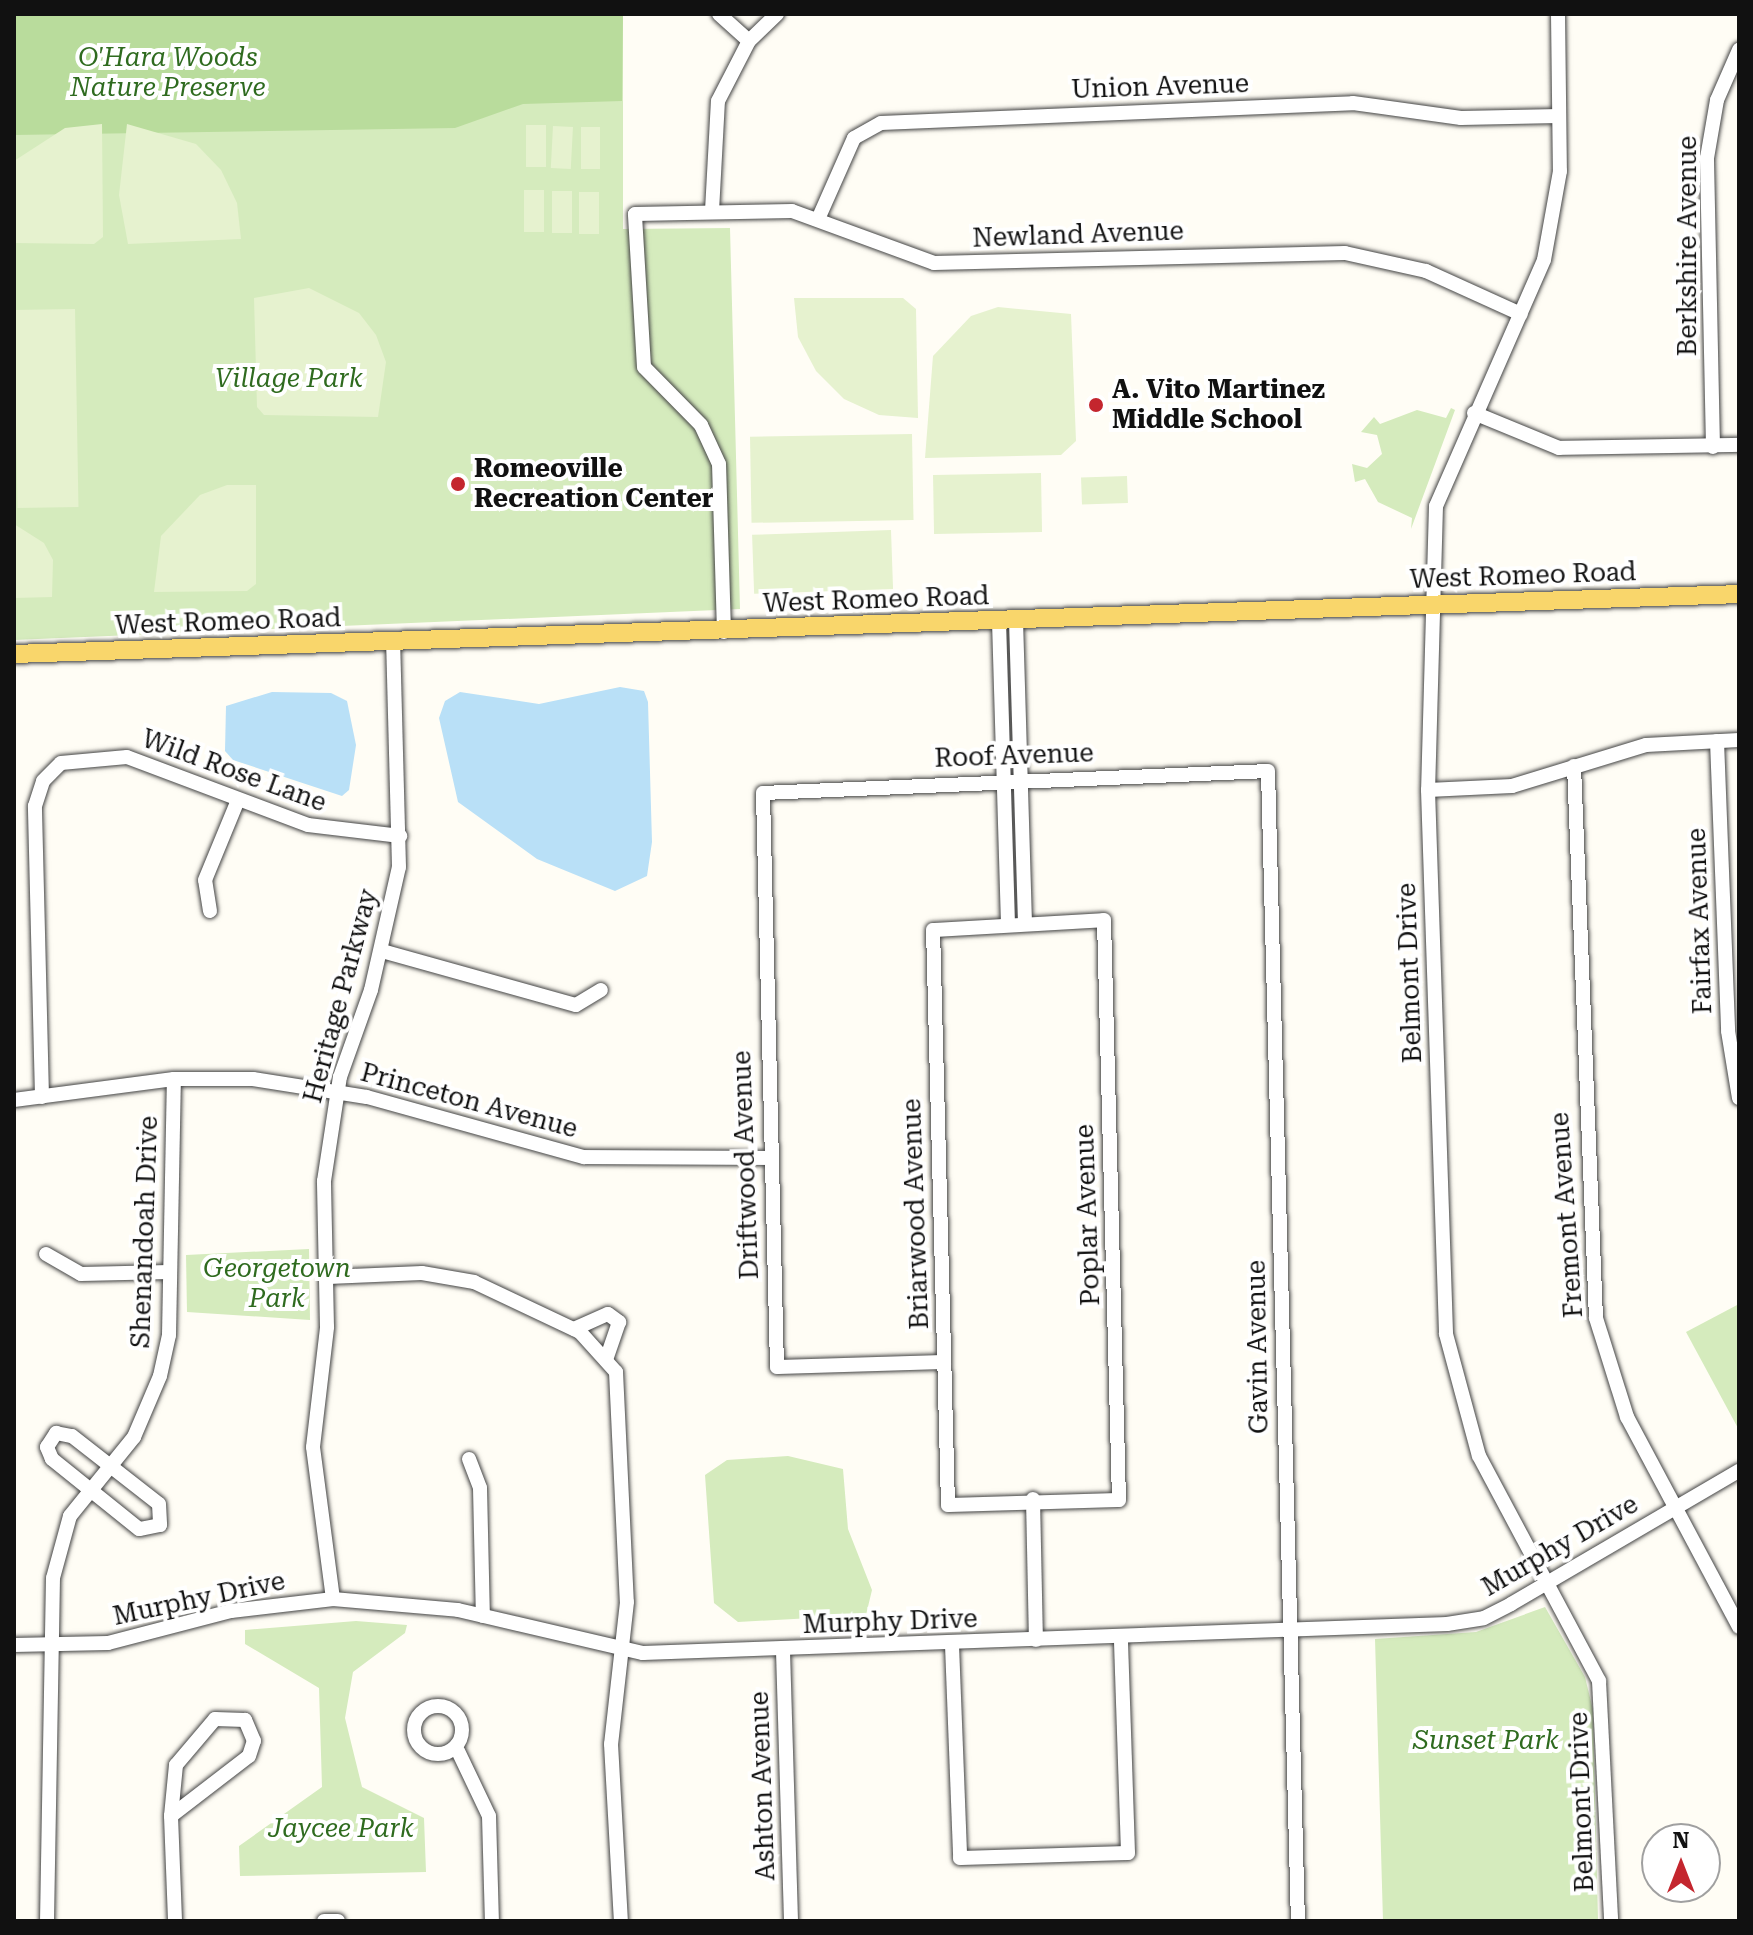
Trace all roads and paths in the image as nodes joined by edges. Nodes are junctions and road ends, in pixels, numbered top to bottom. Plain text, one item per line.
1 (719, 14) edge
2 (777, 14) edge
3 (1558, 14) edge
4 (749, 41) junction
5 (1739, 50) edge
6 (1559, 116) junction
7 (712, 211) junction
8 (819, 217) junction
9 (1521, 314) junction
10 (1474, 413) junction
11 (1739, 445) edge
12 (1713, 447) junction
13 (1739, 594) edge
14 (1431, 605) junction
15 (1007, 621) junction
16 (724, 632) junction
17 (393, 643) junction
18 (14, 654) edge
19 (1739, 740) edge
20 (1717, 741) junction
21 (1574, 766) junction
22 (1268, 771) joint
23 (1020, 779) junction
24 (1004, 780) junction
25 (1428, 790) junction
26 (763, 793) joint
27 (238, 800) junction
28 (400, 836) junction
29 (210, 911) dead end
30 (1008, 922) junction
31 (1025, 922) junction
32 (382, 951) junction
33 (601, 990) dead end
34 (174, 1079) junction
35 (337, 1091) junction
36 (42, 1097) junction
37 (1739, 1098) edge
38 (14, 1100) edge
39 (769, 1158) junction
40 (46, 1254) dead end
41 (169, 1272) junction
42 (328, 1277) junction
43 (574, 1329) junction
44 (607, 1357) junction
45 (944, 1362) junction
46 (469, 1459) dead end
47 (111, 1465) junction
48 (1739, 1471) edge
49 (88, 1490) junction
50 (1033, 1499) junction
51 (1674, 1508) junction
52 (1546, 1584) junction
53 (333, 1599) junction
54 (483, 1616) junction
55 (1739, 1627) edge
56 (1290, 1630) junction
57 (1121, 1637) junction
58 (1036, 1640) junction
59 (52, 1644) junction
60 (14, 1645) edge
61 (952, 1645) junction
62 (783, 1651) junction
63 (620, 1652) junction
64 (458, 1751) dead end
65 (171, 1816) junction
66 (47, 1921) edge
67 (175, 1921) edge
68 (324, 1921) edge
69 (338, 1921) edge
70 (492, 1921) edge
71 (621, 1921) edge
72 (791, 1921) edge
73 (1298, 1921) edge
74 (1611, 1921) edge

1 - 4 street
2 - 4 street
3 - 6 street, Belmont Drive
4 - 7 street
5 - 12 street, Berkshire Avenue
6 - 8 street, Union Avenue
6 - 9 street, Belmont Drive
7 - 8 street, Newland Avenue
7 - 16 street, Newland Avenue
8 - 9 street, Newland Avenue
9 - 10 street, Belmont Drive
10 - 12 street
10 - 14 street, Belmont Drive
11 - 12 street
13 - 14 main road, West Romeo Road
14 - 15 main road, West Romeo Road
14 - 25 street, Belmont Drive
15 - 16 main road, West Romeo Road
15 - 23 street
15 - 24 street
16 - 17 main road, West Romeo Road
17 - 18 main road, West Romeo Road
17 - 28 street, Heritage Parkway
19 - 20 street
20 - 21 street
20 - 37 street, Fairfax Avenue
21 - 25 street
21 - 51 street, Fremont Avenue
22 - 23 street, Roof Avenue
22 - 56 street, Gavin Avenue
23 - 24 street, Roof Avenue
23 - 31 street
24 - 26 street, Roof Avenue
24 - 30 street
25 - 52 street, Belmont Drive
26 - 39 street, Driftwood Avenue
27 - 28 street, Wild Rose Lane
27 - 29 street
27 - 36 street, Wild Rose Lane
28 - 32 street, Heritage Parkway
30 - 31 street, Briarwood Avenue
30 - 45 street, Briarwood Avenue
31 - 50 street, Poplar Avenue
32 - 33 street
32 - 35 street, Heritage Parkway
34 - 35 street, Princeton Avenue
34 - 36 street, Princeton Avenue
34 - 41 street, Shenandoah Drive
35 - 39 street, Princeton Avenue
35 - 42 street, Heritage Parkway
36 - 38 street, Princeton Avenue
39 - 45 street, Driftwood Avenue
40 - 41 street
41 - 47 street, Shenandoah Drive
42 - 43 street
42 - 53 street, Heritage Parkway
43 - 44 street
43 - 44 street
44 - 63 street
45 - 50 street, Briarwood Avenue
46 - 54 street
47 - 49 street, Shenandoah Drive
47 - 49 street
47 - 49 street
48 - 51 street, Murphy Drive
49 - 59 street, Shenandoah Drive
50 - 58 street
51 - 52 street, Murphy Drive
51 - 55 street, Fremont Avenue
52 - 56 street, Murphy Drive
52 - 74 street, Belmont Drive
53 - 54 street, Murphy Drive
53 - 59 street, Murphy Drive
54 - 63 street, Murphy Drive
56 - 57 street, Murphy Drive
56 - 73 street, Gavin Avenue
57 - 58 street, Murphy Drive
57 - 61 street
58 - 61 street, Murphy Drive
59 - 60 street, Murphy Drive
59 - 66 street, Shenandoah Drive
61 - 62 street, Murphy Drive
62 - 63 street, Murphy Drive
62 - 72 street, Ashton Avenue
63 - 71 street
64 - 70 street
65 - 65 street
65 - 67 street
68 - 69 street

